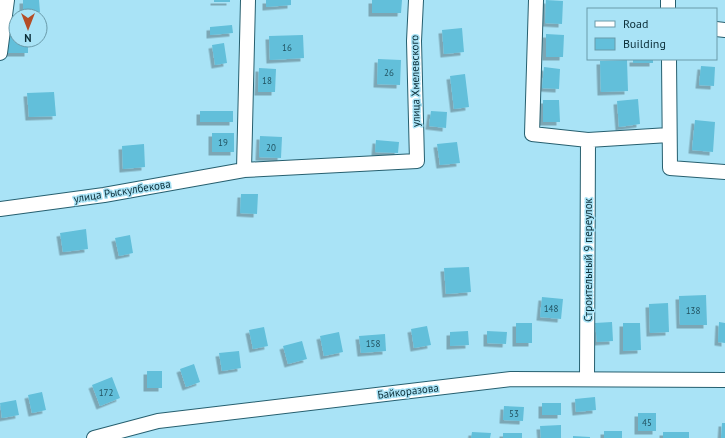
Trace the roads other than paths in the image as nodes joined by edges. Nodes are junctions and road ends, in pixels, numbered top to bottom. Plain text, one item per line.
1 (7, 0) edge
2 (248, 0) edge
3 (416, 0) edge
4 (536, 0) edge
5 (0, 53) edge
6 (669, 60) edge
7 (670, 135) junction
8 (588, 140) junction
9 (417, 162) joint
10 (244, 170) junction
11 (725, 172) edge
12 (0, 209) edge
13 (587, 379) junction
14 (725, 380) edge
15 (94, 438) edge

1 - 5 street
2 - 10 street
3 - 9 street, улица Хмелевского
4 - 8 street
6 - 7 street
7 - 8 street
7 - 11 street
8 - 13 street, Строительный 9 переулок
9 - 10 street, улица Рыскулбекова
10 - 12 street, улица Рыскулбекова
13 - 14 street, Байкоразова
13 - 15 street, Байкоразова

